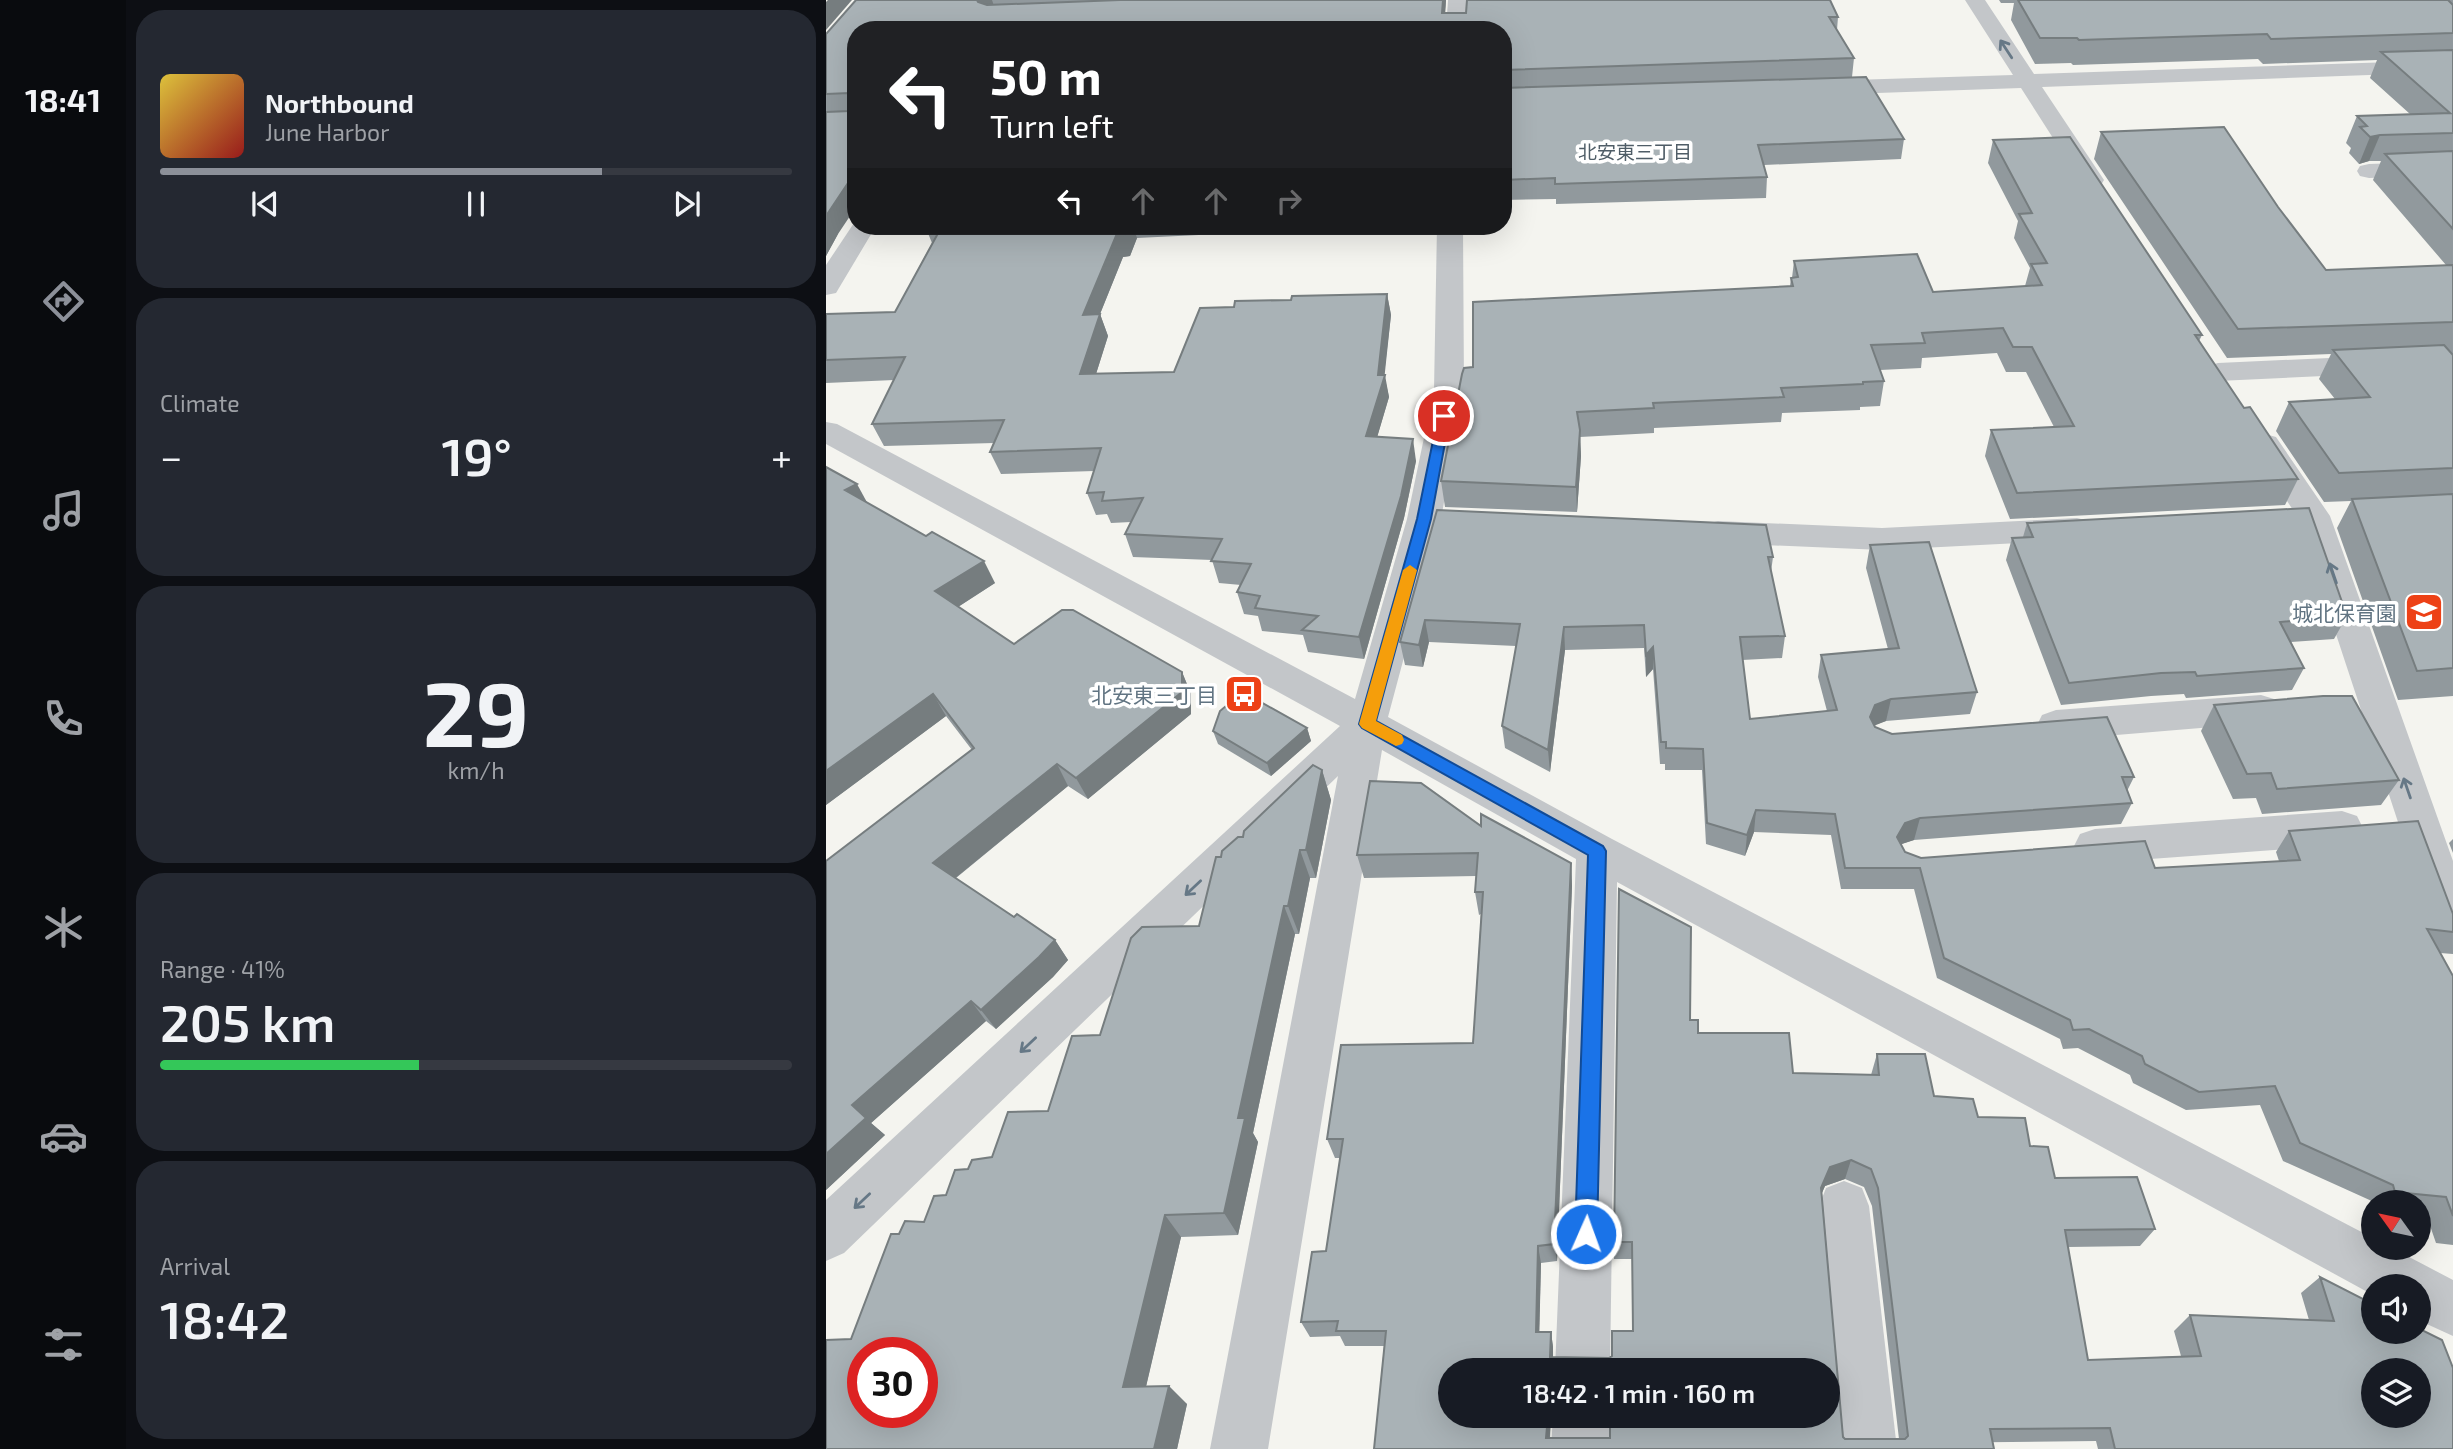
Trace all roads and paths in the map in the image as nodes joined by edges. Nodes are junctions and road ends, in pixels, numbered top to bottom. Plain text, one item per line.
1 (1458, 0) edge
2 (1988, 8) edge
3 (1457, 21) edge
4 (2453, 66) edge
5 (2026, 81) junction
6 (1792, 89) edge
7 (2453, 168) edge
8 (2369, 171) dead end
9 (2110, 209) edge
10 (858, 235) edge
11 (1450, 235) edge
12 (826, 287) edge
13 (2453, 380) edge
14 (826, 431) edge
15 (2351, 514) edge
16 (2313, 516) junction
17 (2271, 519) edge
18 (2104, 528) edge
19 (1688, 531) edge
20 (2376, 700) junction
21 (2336, 703) edge
22 (2295, 706) edge
23 (1367, 724) junction
24 (2023, 727) edge
25 (2418, 822) junction
26 (2064, 848) edge
27 (1597, 851) junction
28 (2453, 922) edge
29 (1844, 1206) dead end
30 (826, 1235) edge
31 (2388, 1274) edge
32 (2431, 1298) edge
33 (2453, 1310) edge
34 (1582, 1358) edge
35 (1581, 1428) edge
36 (1239, 1449) edge
37 (1580, 1449) edge
38 (1868, 1449) edge

1 - 3 street
5 -> 2 street
4 - 5 street
5 - 6 street
5 - 9 street
7 - 8 street
10 - 12 street
11 - 23 street
13 - 16 street
14 - 23 street
15 - 16 street
16 - 17 street
20 -> 16 street
18 - 19 street
20 - 21 street
25 -> 20 street
22 - 24 street
23 - 27 street
23 -> 30 street
23 - 36 street
25 - 26 street
25 - 28 street
27 - 31 street
27 - 34 street
29 - 38 street
32 - 33 street
35 - 37 street

